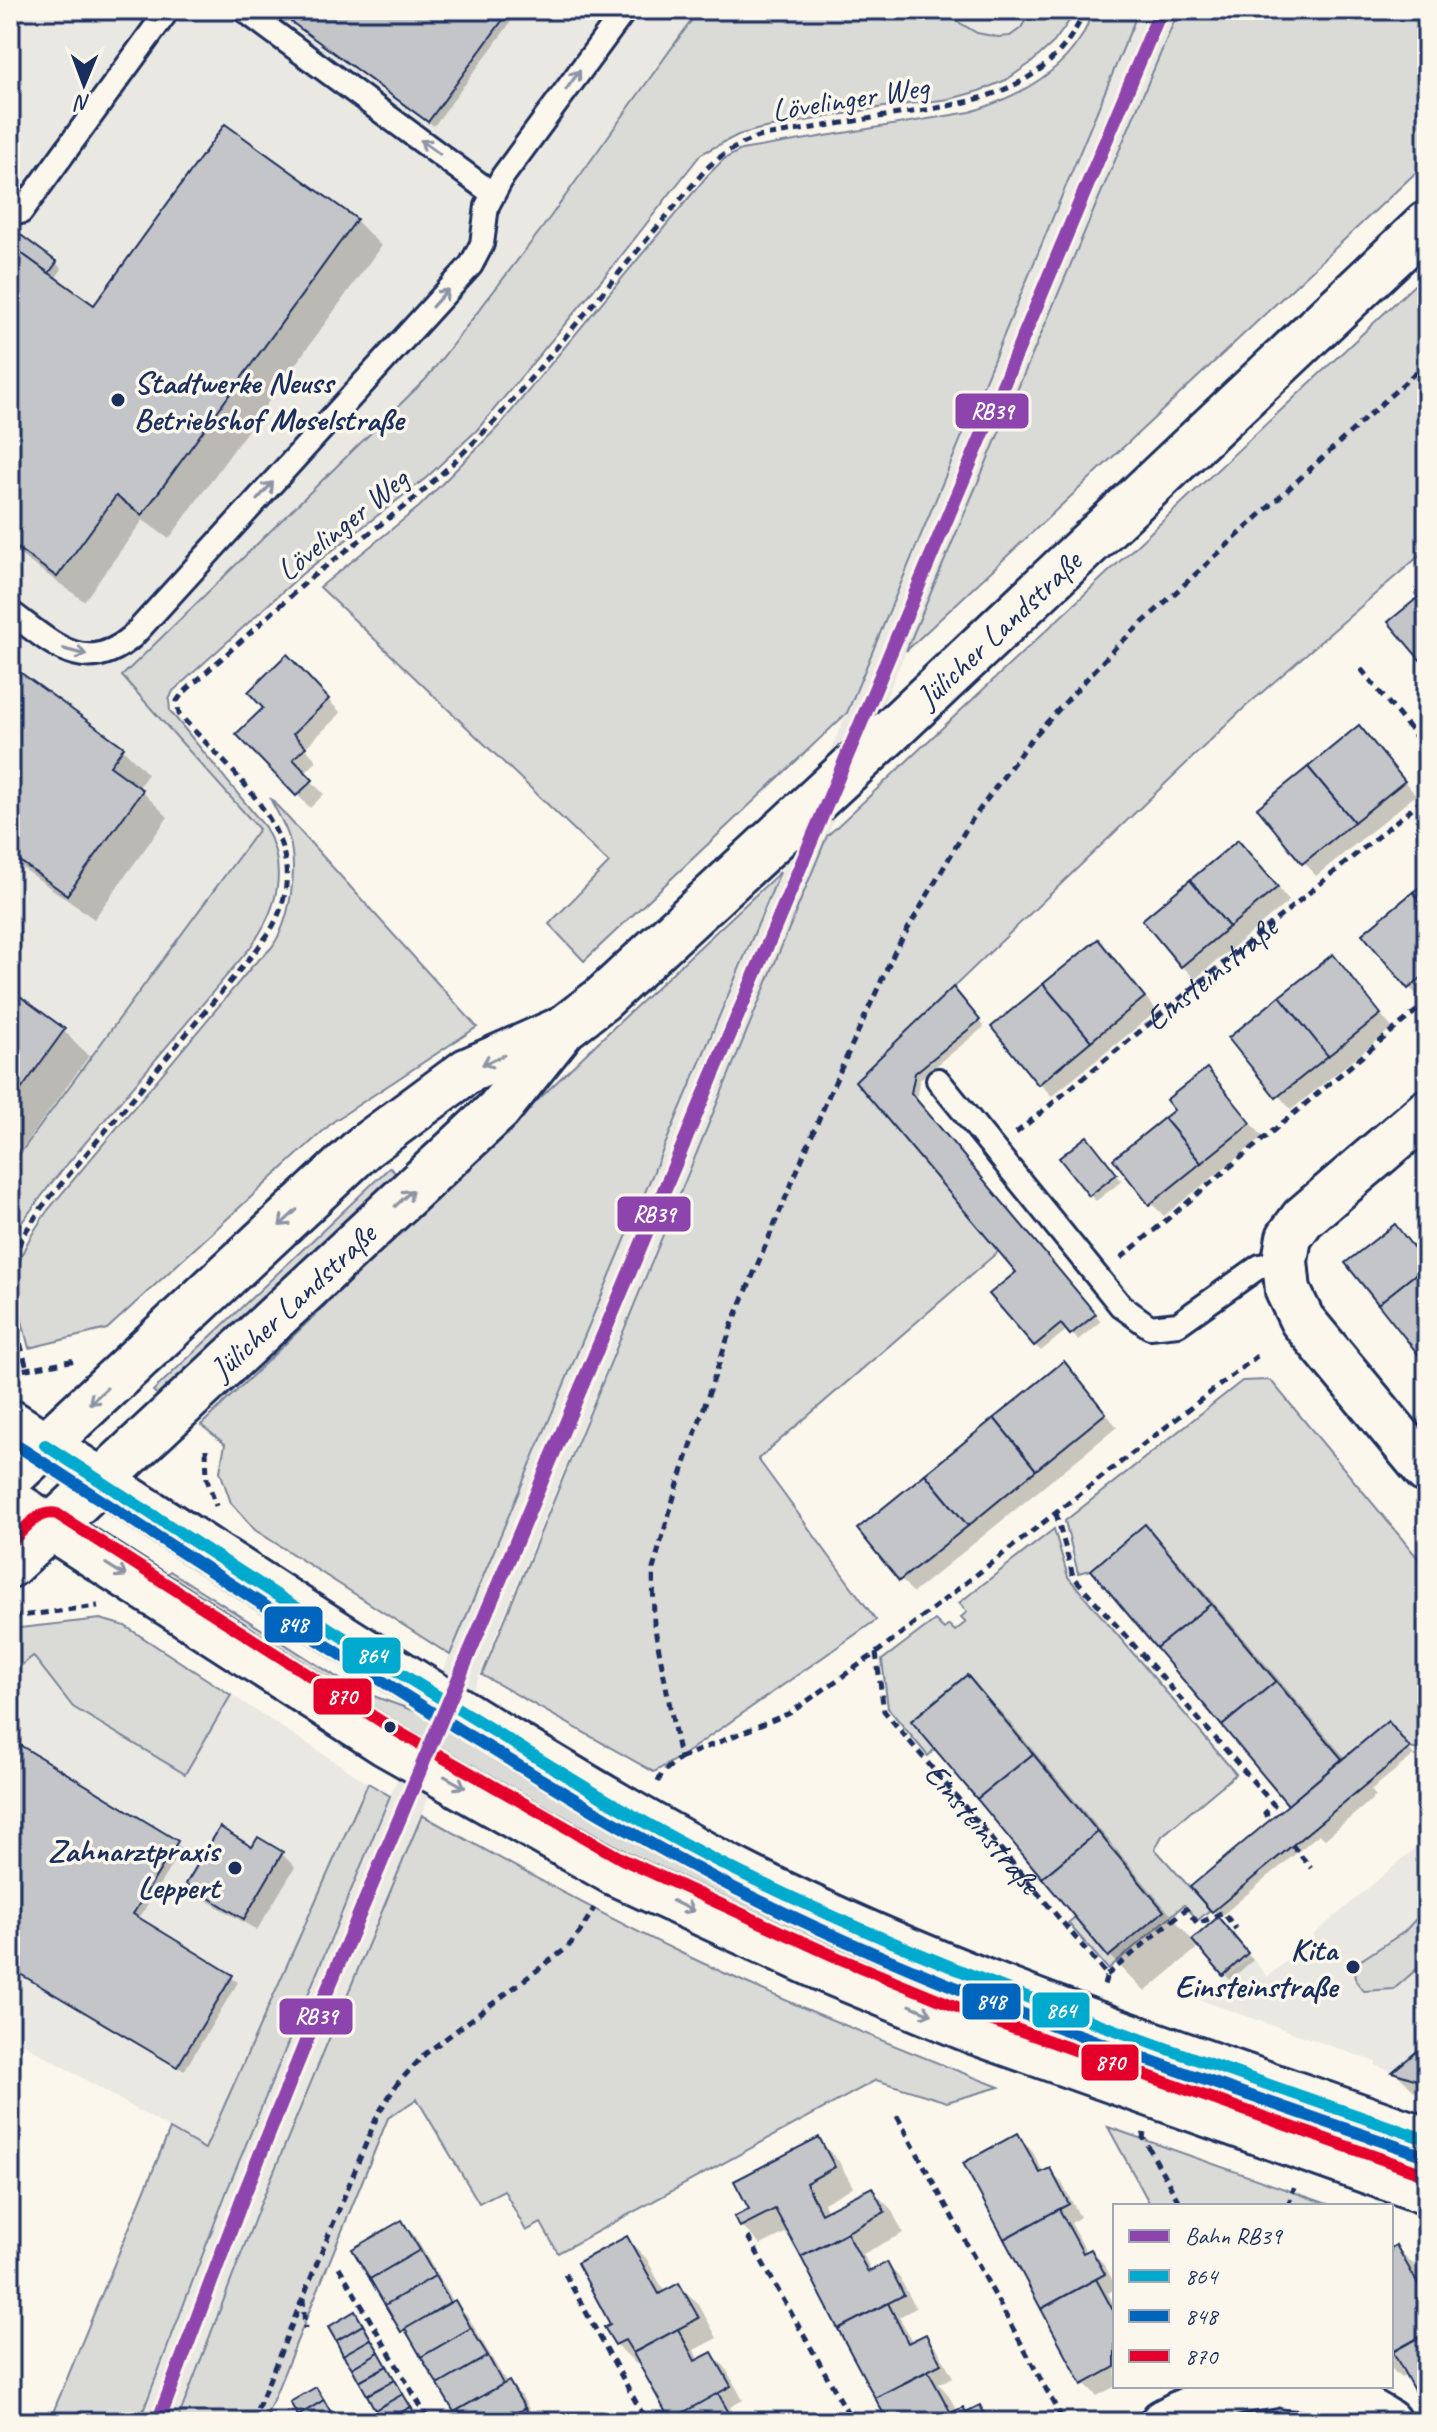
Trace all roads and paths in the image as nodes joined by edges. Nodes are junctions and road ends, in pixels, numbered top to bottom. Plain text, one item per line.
1 (168, 10) edge
2 (244, 10) edge
3 (625, 10) edge
4 (1085, 10) edge
5 (493, 194) junction
6 (21, 212) dead end
7 (1427, 224) edge
8 (10, 612) edge
9 (1361, 669) dead end
10 (1427, 750) edge
11 (1427, 796) edge
12 (1427, 1002) edge
13 (564, 1028) junction
14 (938, 1080) dead end
15 (1427, 1112) edge
16 (996, 1150) junction
17 (1285, 1261) junction
18 (10, 1272) edge
19 (1098, 1277) junction
20 (10, 1303) edge
21 (1257, 1356) dead end
22 (75, 1360) dead end
23 (27, 1369) junction
24 (10, 1372) edge
25 (28, 1433) edge
26 (206, 1449) dead end
27 (1427, 1471) edge
28 (10, 1478) edge
29 (101, 1481) junction
30 (10, 1501) edge
31 (1056, 1513) junction
32 (223, 1515) dead end
33 (50, 1528) junction
34 (10, 1565) edge
35 (876, 1653) junction
36 (680, 1758) dead end
37 (1271, 1820) dead end
38 (1292, 1845) dead end
39 (1311, 1868) dead end
40 (615, 1873) junction
41 (1236, 1929) dead end
42 (1107, 1975) junction
43 (1101, 1993) dead end
44 (897, 2116) dead end
45 (1144, 2129) dead end
46 (1427, 2140) edge
47 (1296, 2182) dead end
48 (1427, 2192) edge
49 (1180, 2204) edge
50 (1289, 2204) edge
51 (748, 2237) dead end
52 (339, 2267) dead end
53 (565, 2274) dead end
54 (303, 2297) junction
55 (305, 2329) dead end
56 (1252, 2388) edge
57 (1316, 2388) edge
58 (252, 2422) edge
59 (430, 2422) edge
60 (647, 2422) edge
61 (853, 2422) edge
62 (1064, 2422) edge
63 (1163, 2422) edge
64 (1388, 2422) edge

1 - 6 lane
5 -> 2 lane
5 -> 3 lane
4 - 18 path, Lövelinger Weg
8 -> 5 lane
7 - 13 main road, Jülicher Landstraße
9 - 10 path
11 - 16 path, Einsteinstraße
12 - 19 path
13 -> 25 main road, Jülicher Landstraße
29 -> 13 main road, Jülicher Landstraße
14 - 16 lane
15 - 17 main road
16 - 19 lane
17 - 19 lane
17 - 27 main road
20 - 23 path
21 - 31 path
22 - 23 path
23 - 24 path
25 - 28 main road, Jülicher Landstraße
25 - 29 main road
26 - 32 path
29 - 33 main road, Jülicher Landstraße
29 - 46 main road
30 - 33 main road
31 - 35 path
31 - 37 path
33 - 34 main road, Jülicher Landstraße
33 -> 40 main road
35 - 36 path
35 - 42 path, Einsteinstraße
38 - 39 path
40 -> 48 main road
40 - 54 path
41 - 42 path
42 - 43 path
44 - 62 path
45 - 49 path
47 - 50 path
51 - 61 path
52 - 59 path
53 - 60 path
54 - 55 path
54 - 58 path
56 - 63 main road
57 - 64 main road

